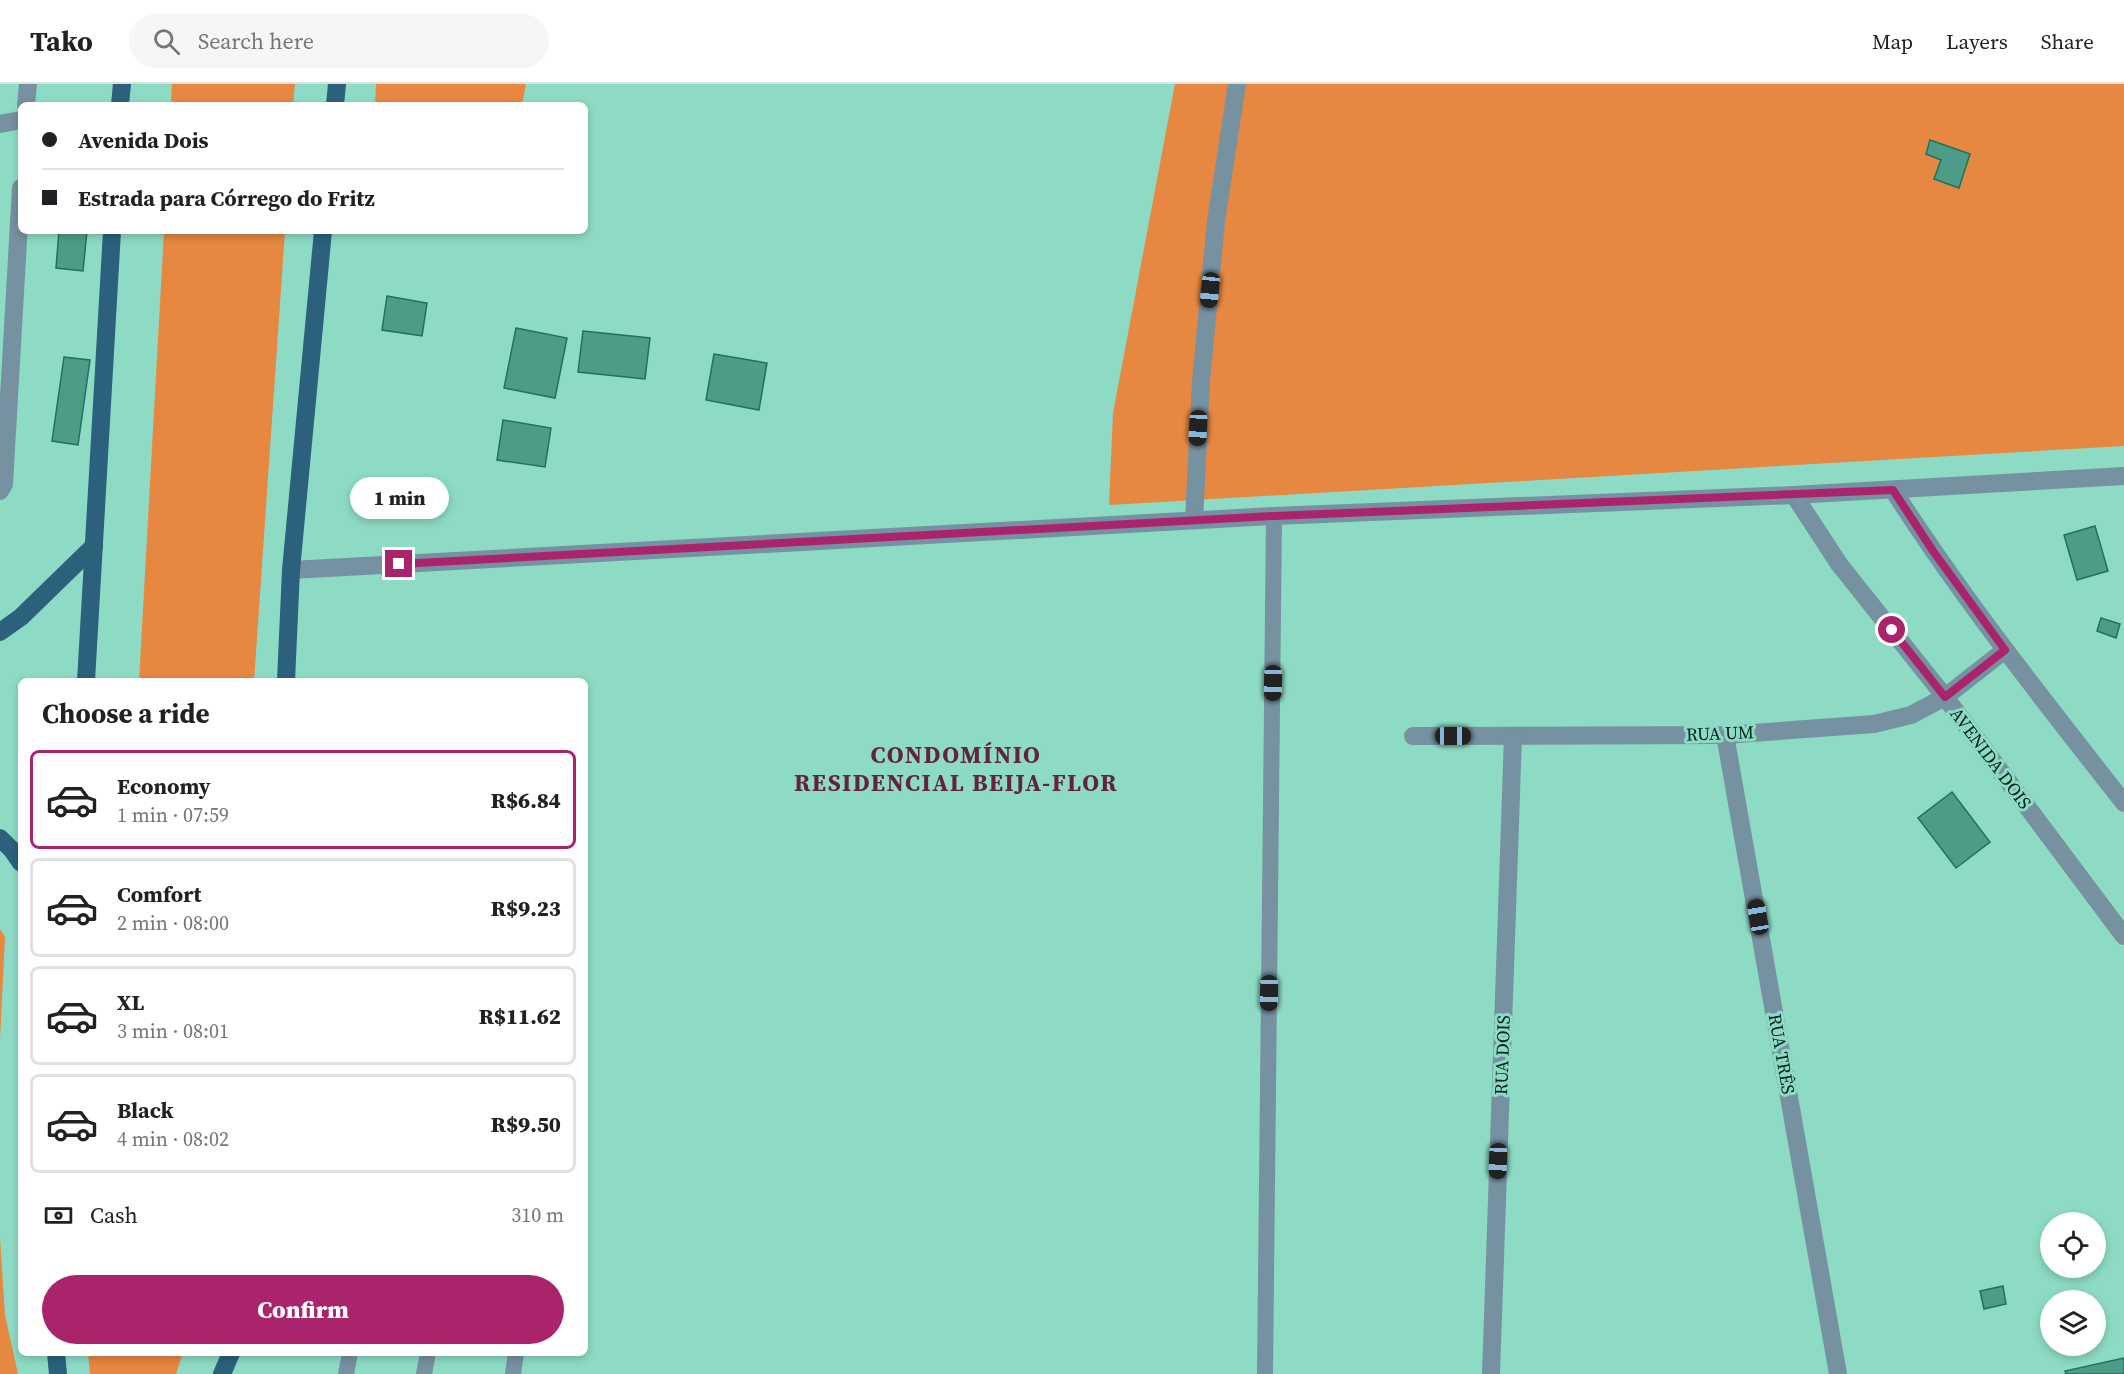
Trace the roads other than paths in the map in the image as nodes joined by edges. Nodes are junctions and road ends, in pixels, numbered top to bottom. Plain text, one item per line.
1 (28, 84) edge
2 (122, 84) edge
3 (336, 84) edge
4 (1237, 84) edge
5 (26, 102) edge
6 (120, 102) edge
7 (334, 102) edge
8 (18, 121) edge
9 (0, 124) edge
10 (18, 234) edge
11 (112, 234) edge
12 (323, 234) edge
13 (2124, 476) edge
14 (1893, 490) junction
15 (0, 491) edge
16 (1794, 495) junction
17 (1274, 516) junction
18 (1194, 520) junction
19 (94, 546) junction
20 (291, 570) junction
21 (0, 632) edge
22 (2005, 650) junction
23 (86, 678) edge
24 (286, 678) edge
25 (1945, 697) junction
26 (1513, 735) junction
27 (1725, 735) junction
28 (1413, 736) dead end
29 (2124, 803) edge
30 (0, 838) edge
31 (18, 859) edge
32 (2124, 936) edge
33 (56, 1356) edge
34 (230, 1356) edge
35 (349, 1356) edge
36 (427, 1356) edge
37 (516, 1356) edge
38 (58, 1374) edge
39 (222, 1374) edge
40 (346, 1374) edge
41 (424, 1374) edge
42 (513, 1374) edge
43 (1265, 1374) edge
44 (1491, 1374) edge
45 (1838, 1374) edge

1 - 5 street
2 - 6 main road
3 - 7 main road
4 - 18 street
8 - 9 street
10 - 15 street
11 - 19 main road
12 - 20 main road
13 - 14 street
14 - 16 street
14 - 22 street
16 - 17 street
16 - 25 street, AVENIDA DOIS
17 - 18 street
17 - 43 lane
18 - 20 street
19 - 21 main road
19 - 23 main road
20 - 24 main road
22 - 25 street, RUA UM
22 - 29 street
25 - 27 street, RUA UM
25 - 32 street, AVENIDA DOIS
26 - 27 street, RUA UM
26 - 28 street, RUA UM
26 - 44 street, RUA DOIS
27 - 45 street, RUA TRÊS
30 - 31 main road
33 - 38 main road
34 - 39 main road
35 - 40 lane
36 - 41 lane
37 - 42 lane

